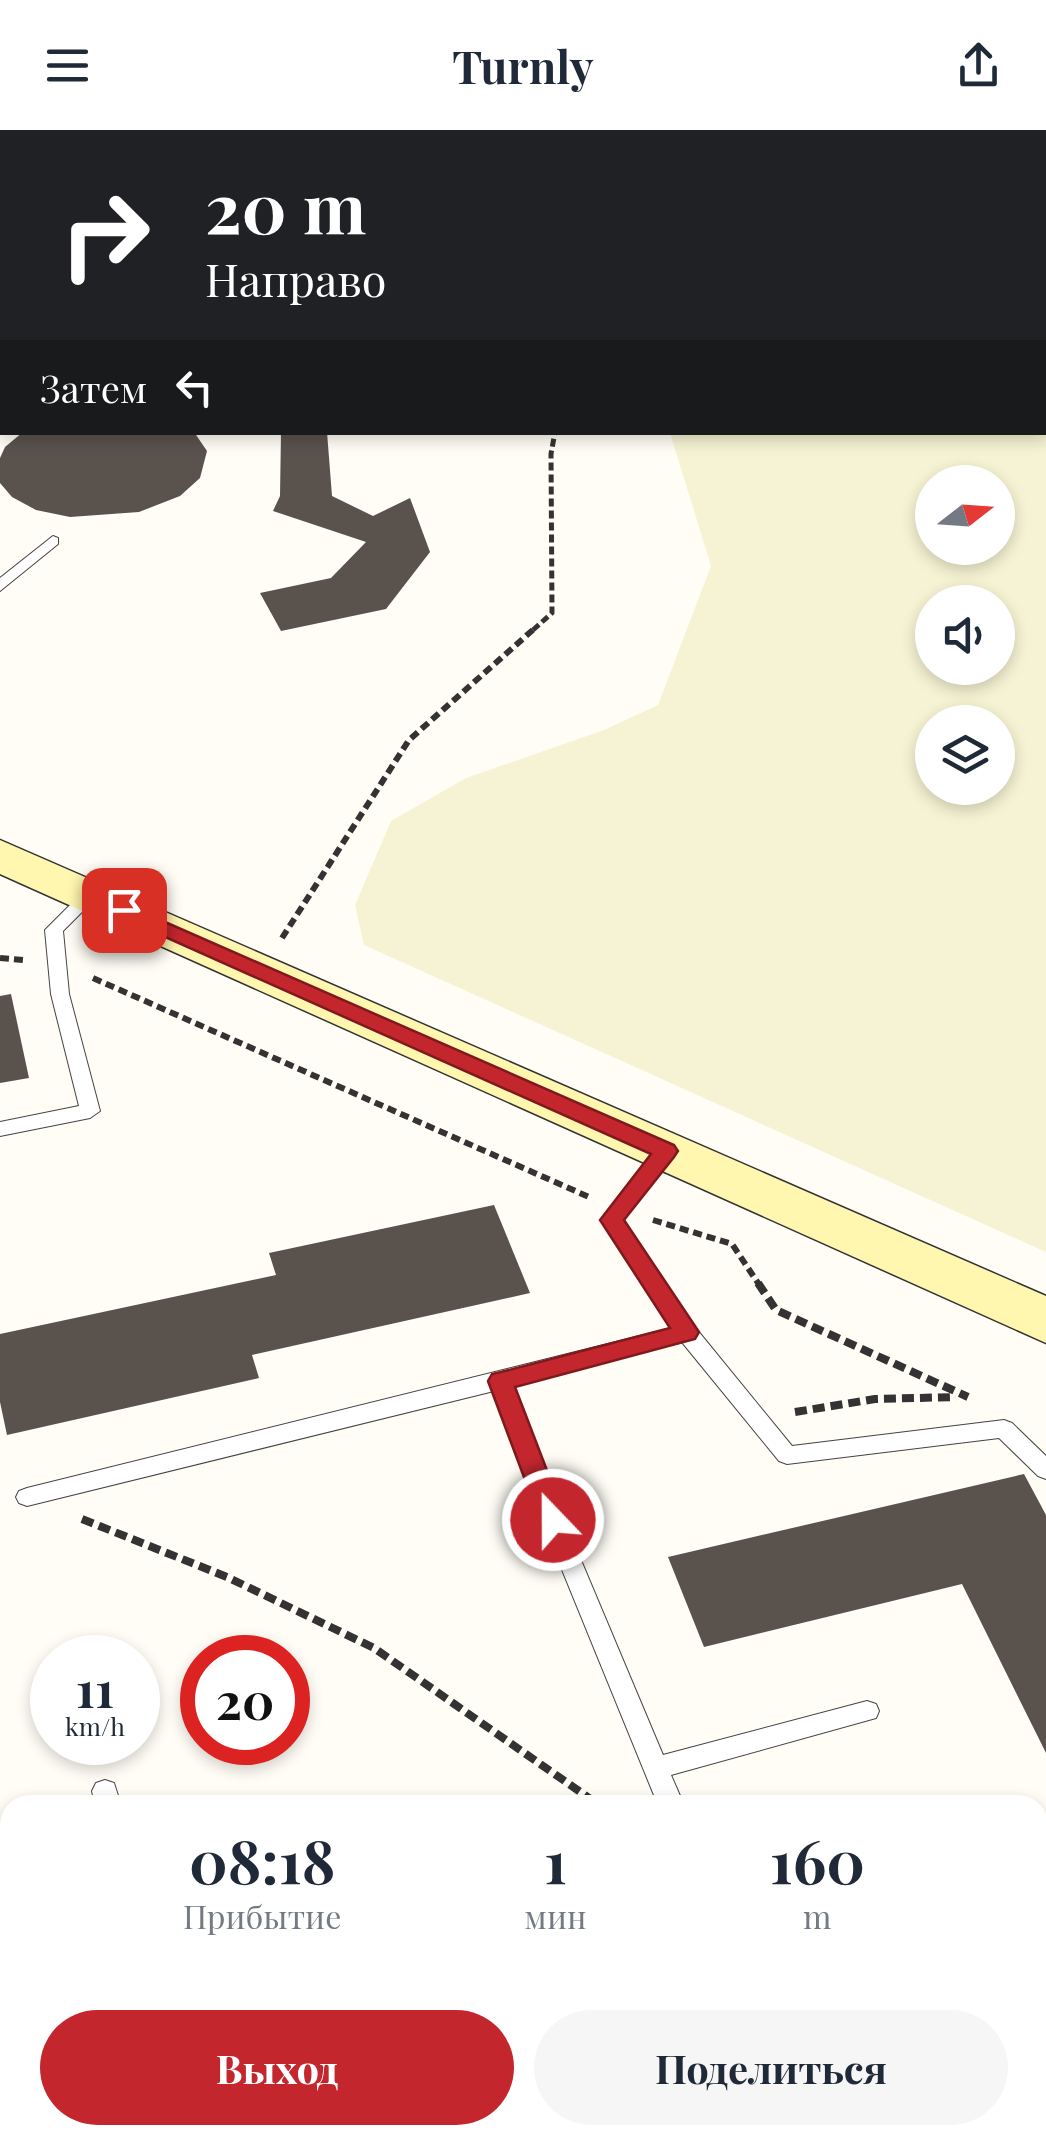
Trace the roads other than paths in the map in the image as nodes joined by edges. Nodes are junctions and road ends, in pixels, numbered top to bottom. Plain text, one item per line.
1 (53, 542) dead end
2 (0, 586) edge
3 (0, 855) edge
4 (90, 895) junction
5 (0, 1129) edge
6 (666, 1151) junction
7 (1046, 1320) edge
8 (686, 1332) junction
9 (501, 1381) junction
10 (1046, 1470) edge
11 (28, 1497) road end
12 (867, 1712) dead end
13 (656, 1768) junction
14 (667, 1795) edge

1 - 2 lane
3 - 4 main road
4 - 5 lane
4 - 6 main road
6 - 7 main road
6 - 8 lane
8 - 9 lane
8 - 10 lane
9 - 11 lane
9 - 13 lane
12 - 13 lane
13 - 14 lane

